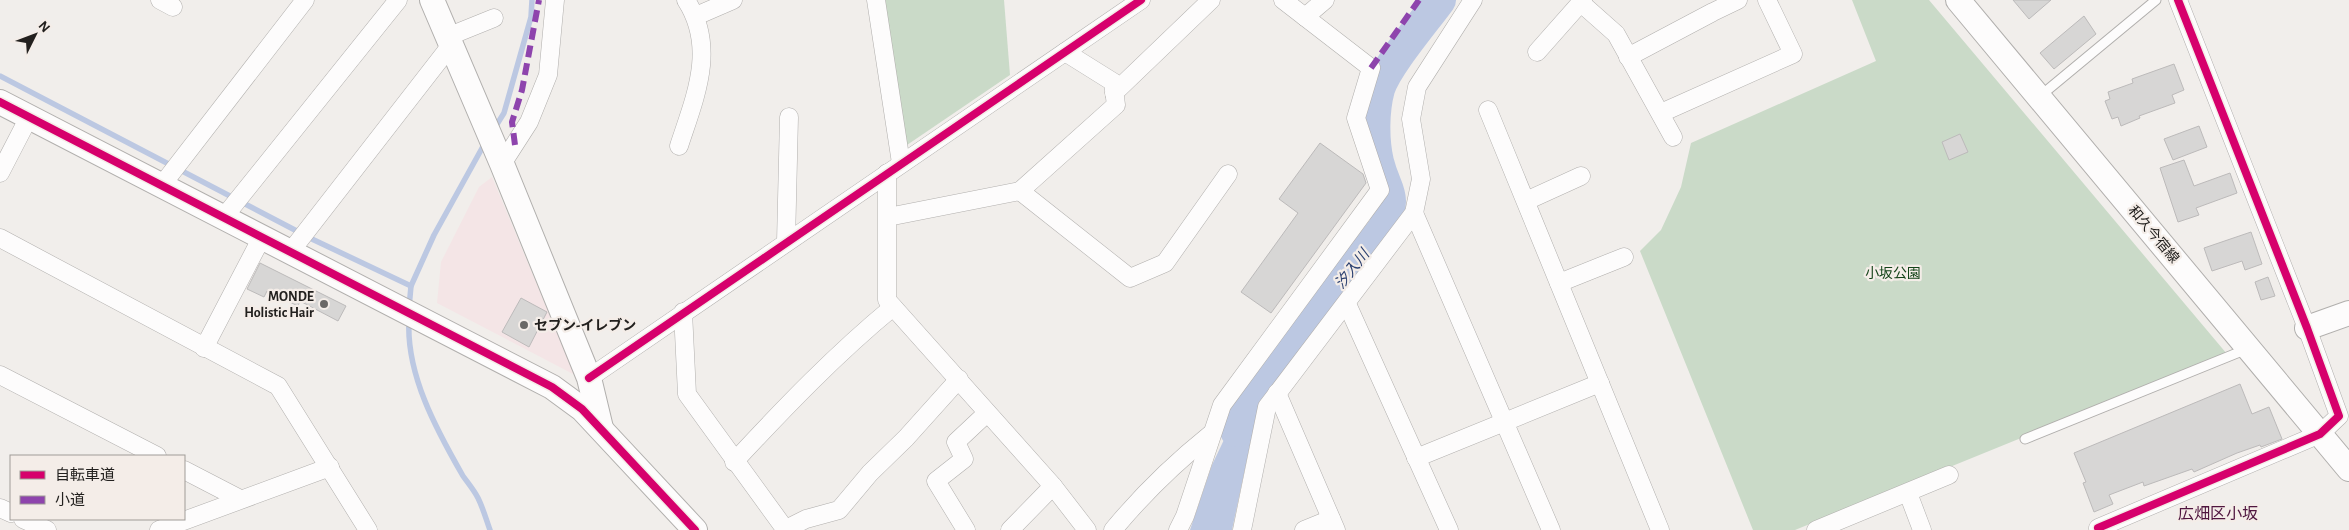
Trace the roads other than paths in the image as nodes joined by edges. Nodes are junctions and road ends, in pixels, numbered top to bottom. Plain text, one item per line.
1 (304, 0) edge
2 (398, 0) edge
3 (432, 0) edge
4 (555, 0) edge
5 (686, 0) edge
6 (733, 0) edge
7 (876, 0) edge
8 (1141, 0) edge
9 (1211, 0) edge
10 (1283, 0) edge
11 (1325, 0) edge
12 (1473, 0) edge
13 (1738, 0) edge
14 (1766, 0) edge
15 (1958, 0) edge
16 (2156, 0) edge
17 (2178, 0) edge
18 (1582, 1) edge
19 (696, 16) junction
20 (1305, 17) junction
21 (494, 18) dead end
22 (449, 41) junction
23 (1065, 52) junction
24 (1537, 52) dead end
25 (1628, 58) junction
26 (1114, 93) junction
27 (2039, 96) junction
28 (0, 102) edge
29 (1488, 110) dead end
30 (1661, 113) junction
31 (29, 117) junction
32 (789, 118) dead end
33 (1673, 137) dead end
34 (679, 146) dead end
35 (502, 164) junction
36 (894, 168) junction
37 (172, 172) junction
38 (0, 173) edge
39 (1228, 174) dead end
40 (1581, 176) dead end
41 (1020, 191) junction
42 (1526, 201) junction
43 (235, 203) junction
44 (1414, 213) junction
45 (888, 217) junction
46 (262, 236) junction
47 (0, 238) edge
48 (786, 242) junction
49 (295, 245) junction
50 (1624, 257) dead end
51 (1559, 283) junction
52 (1347, 304) junction
53 (893, 307) junction
54 (683, 312) junction
55 (2349, 313) edge
56 (2307, 328) junction
57 (204, 348) junction
58 (2248, 348) junction
59 (0, 375) edge
60 (589, 378) junction
61 (959, 379) junction
62 (1600, 383) junction
63 (1277, 393) junction
64 (987, 413) junction
65 (1504, 421) junction
66 (601, 428) junction
67 (1212, 434) junction
68 (2320, 434) junction
69 (2026, 439) dead end
70 (156, 455) edge
71 (1416, 458) junction
72 (734, 462) junction
73 (2348, 466) edge
74 (330, 467) junction
75 (185, 471) edge
76 (1949, 475) dead end
77 (1053, 486) junction
78 (1908, 493) junction
79 (240, 499) junction
80 (25, 520) edge
81 (1334, 524) edge
82 (1081, 527) edge
83 (2098, 528) dead end
84 (1819, 529) edge
85 (47, 530) edge
86 (159, 530) edge
87 (368, 530) edge
88 (695, 530) edge
89 (785, 530) edge
90 (966, 530) edge
91 (1010, 530) edge
92 (1113, 530) edge
93 (1178, 530) edge
94 (1242, 530) edge
95 (1304, 530) edge
96 (1449, 530) edge
97 (1551, 530) edge
98 (1660, 530) edge
99 (1922, 530) edge

1 - 37 street
2 - 43 street
3 - 22 street
4 - 35 street
5 - 19 street
6 - 19 street
7 - 36 street
8 - 23 street
9 - 26 street
10 - 20 street
11 - 20 street
12 - 44 street
13 - 25 street
14 - 30 street
15 - 27 street, 和久今宿線
16 - 27 lane
17 - 56 street
18 - 24 street
18 - 25 street
19 - 34 street
20 - 67 street
21 - 22 street
22 - 35 street
22 - 49 street
23 - 26 street
23 - 36 street
25 - 30 street
26 - 41 street
27 - 58 street, 和久今宿線
28 - 31 street
29 - 42 street
30 - 33 street
31 - 37 street
31 - 38 street
32 - 48 street
35 - 60 street
36 - 45 street
36 - 48 street
37 - 43 street
39 - 41 street
40 - 42 street
41 - 45 street
42 - 51 street
43 - 46 street
44 - 52 street
44 - 65 street
45 - 53 street
46 - 49 street
46 - 57 street
47 - 57 street
48 - 54 street
49 - 66 street
50 - 51 street
51 - 62 street
52 - 63 street
52 - 71 street
53 - 61 street
53 - 72 street
54 - 60 street
54 - 72 street
55 - 56 street
56 - 68 street
57 - 74 street
58 - 68 street, 和久今宿線
58 - 69 lane
59 - 70 street
60 - 66 street
61 - 64 street
61 - 89 street
62 - 65 street
62 - 98 street
63 - 81 street
63 - 94 street
64 - 77 street
64 - 90 street
65 - 71 street
65 - 97 street
66 - 88 street
67 - 92 street
67 - 93 street
68 - 73 street, 和久今宿線
68 - 83 street
71 - 96 street
72 - 89 street
74 - 79 street
74 - 87 street
75 - 79 street
76 - 78 street
77 - 82 street
77 - 91 street
78 - 84 street
78 - 99 street
79 - 86 street
80 - 85 street
81 - 95 street

